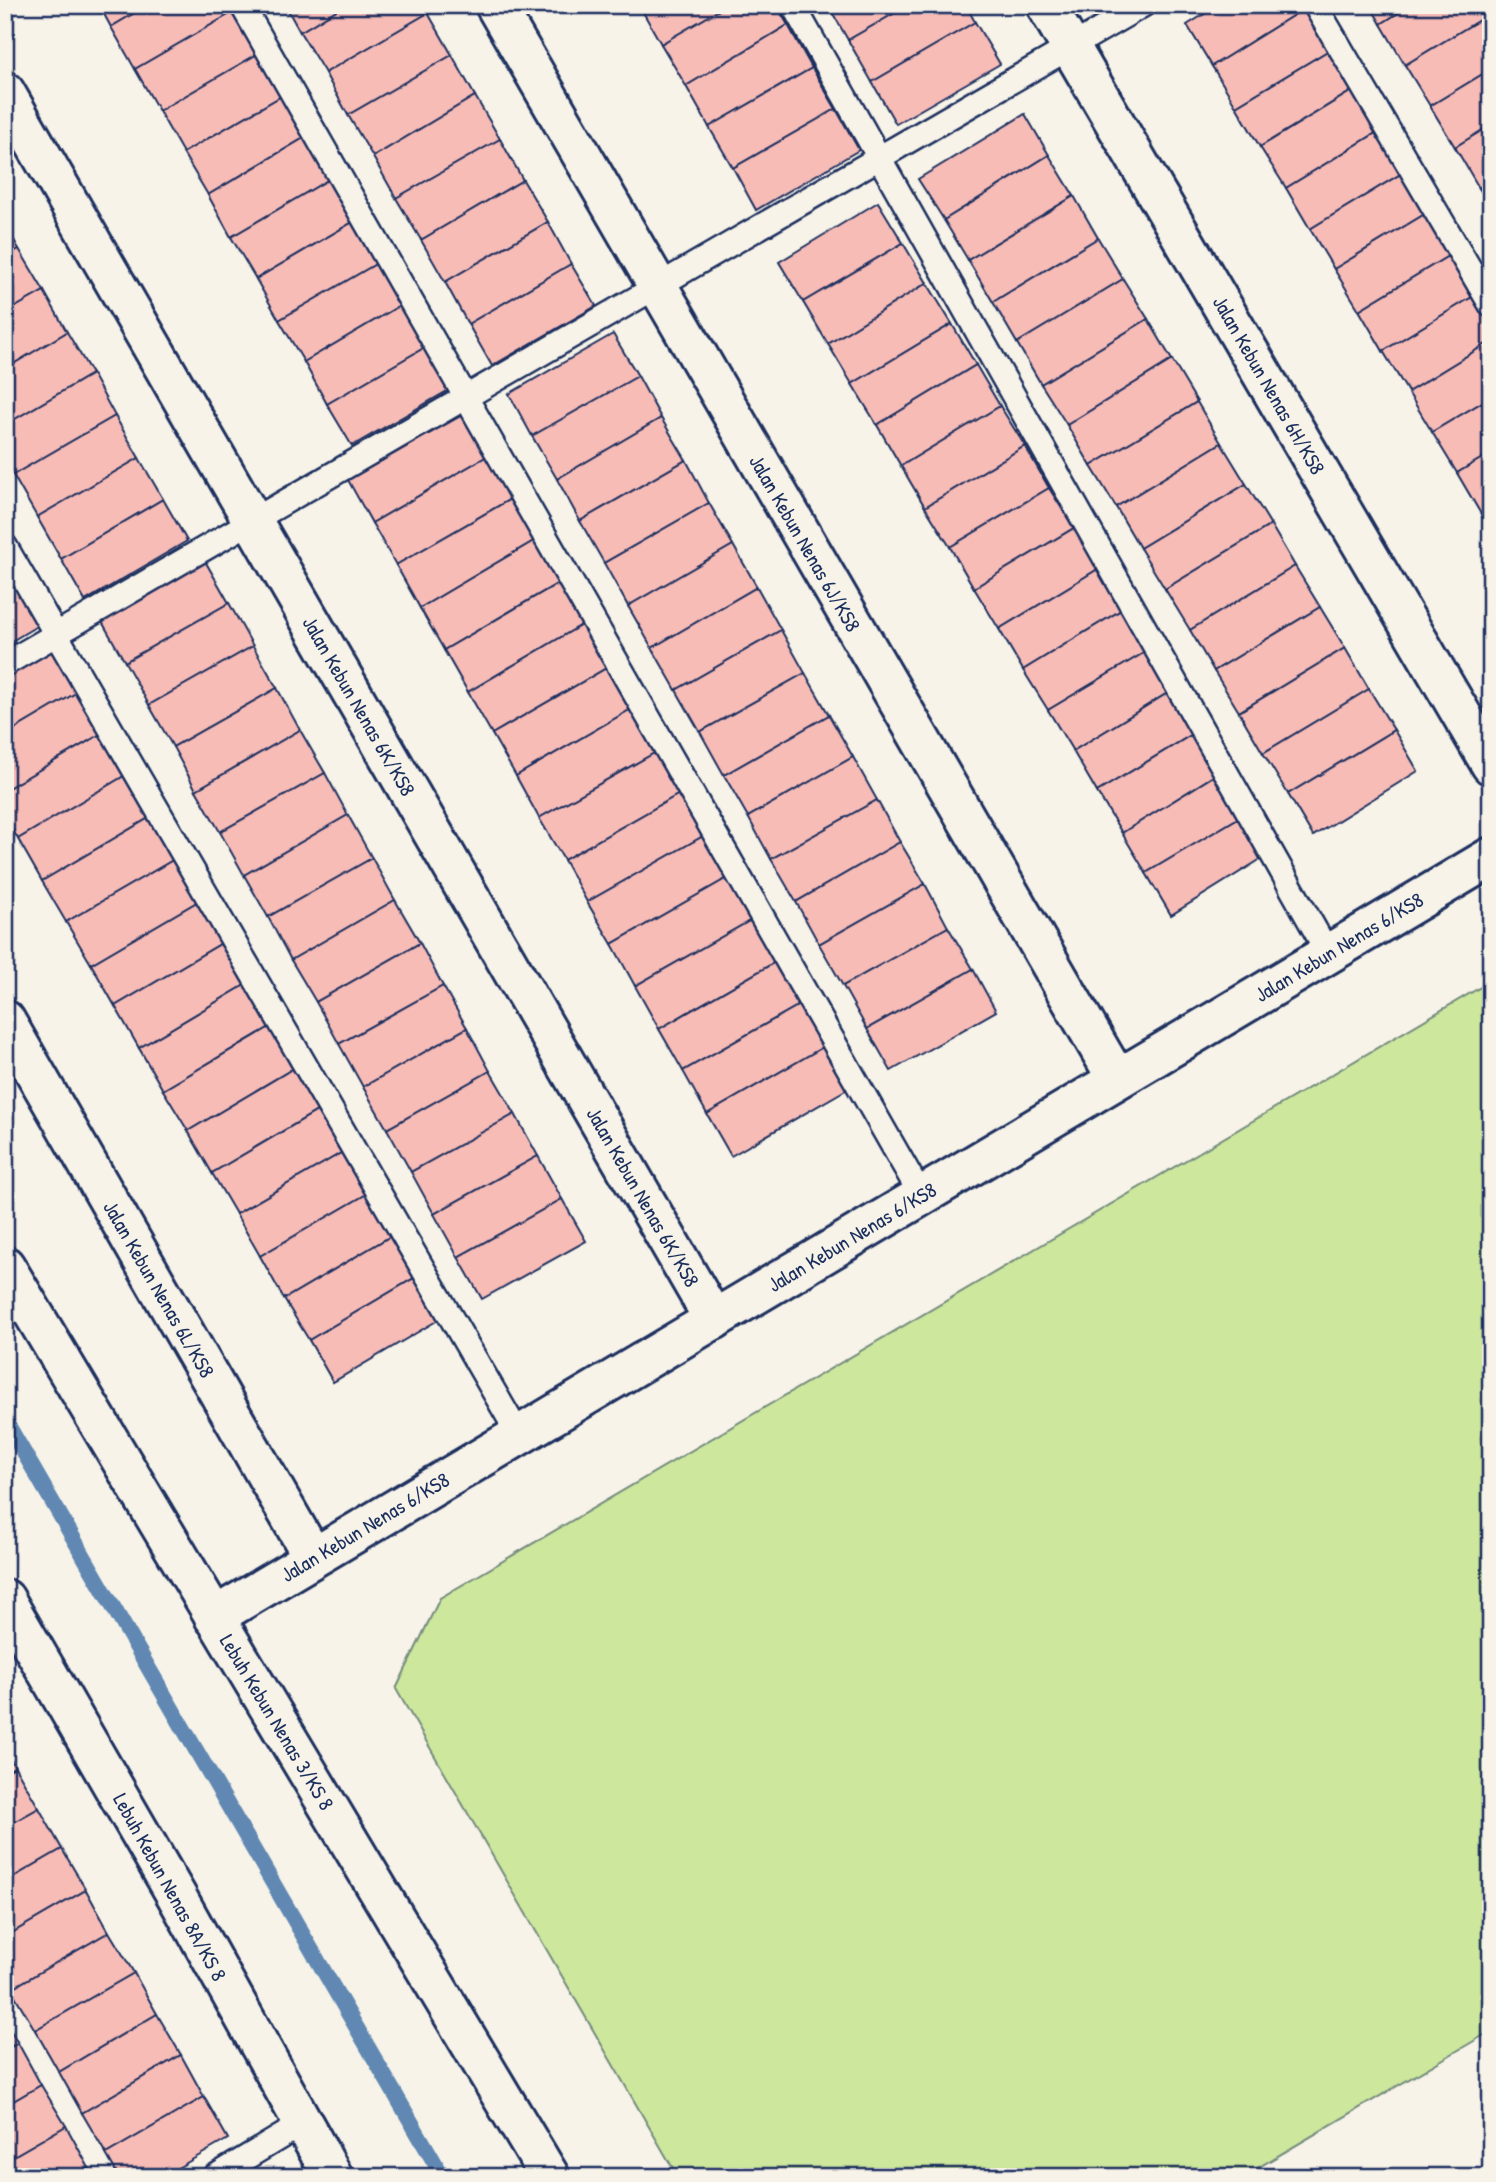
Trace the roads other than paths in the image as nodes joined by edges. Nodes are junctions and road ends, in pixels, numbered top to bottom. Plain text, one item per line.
1 (242, 5) edge
2 (495, 5) edge
3 (793, 5) edge
4 (1046, 5) edge
5 (1143, 5) edge
6 (1315, 5) edge
7 (1071, 47) junction
8 (5, 92) edge
9 (879, 158) junction
10 (656, 287) junction
11 (1491, 305) edge
12 (466, 397) junction
13 (252, 520) junction
14 (5, 546) edge
15 (57, 634) junction
16 (5, 664) edge
17 (1491, 765) edge
18 (1491, 857) edge
19 (1328, 953) junction
20 (5, 1020) edge
21 (1117, 1079) junction
22 (921, 1195) junction
23 (5, 1266) edge
24 (713, 1320) junction
25 (519, 1435) junction
26 (313, 1557) junction
27 (5, 1599) edge
28 (214, 1617) junction
29 (302, 2124) junction
30 (214, 2177) edge
31 (333, 2177) edge
32 (550, 2177) edge

1 - 12 lane
2 - 10 street, Jalan Kebun Nenas 6J/KS8
3 - 9 lane
4 - 7 street, Jalan Kebun Nenas 6H/KS8
5 - 7 lane
6 - 11 lane
7 - 9 lane
7 - 17 street, Jalan Kebun Nenas 6H/KS8
8 - 13 street, Jalan Kebun Nenas 6K/KS8
9 - 10 lane
9 - 19 lane
10 - 12 lane
10 - 21 street, Jalan Kebun Nenas 6J/KS8
12 - 13 lane
12 - 22 lane
13 - 15 lane
13 - 24 street, Jalan Kebun Nenas 6K/KS8
14 - 15 lane
15 - 16 lane
15 - 25 lane
18 - 19 street, Jalan Kebun Nenas 6/KS8
19 - 21 street, Jalan Kebun Nenas 6/KS8
20 - 26 street, Jalan Kebun Nenas 6L/KS8
21 - 22 street, Jalan Kebun Nenas 6/KS8
22 - 24 street, Jalan Kebun Nenas 6/KS8
23 - 28 street, Lebuh Kebun Nenas 3/KS 8
24 - 25 street, Jalan Kebun Nenas 6/KS8
25 - 26 street, Jalan Kebun Nenas 6/KS8
26 - 28 street, Jalan Kebun Nenas 6/KS8
27 - 29 street, Lebuh Kebun Nenas 8A/KS 8
28 - 32 street, Lebuh Kebun Nenas 3/KS 8
29 - 30 lane
29 - 31 street, Lebuh Kebun Nenas 8A/KS 8

